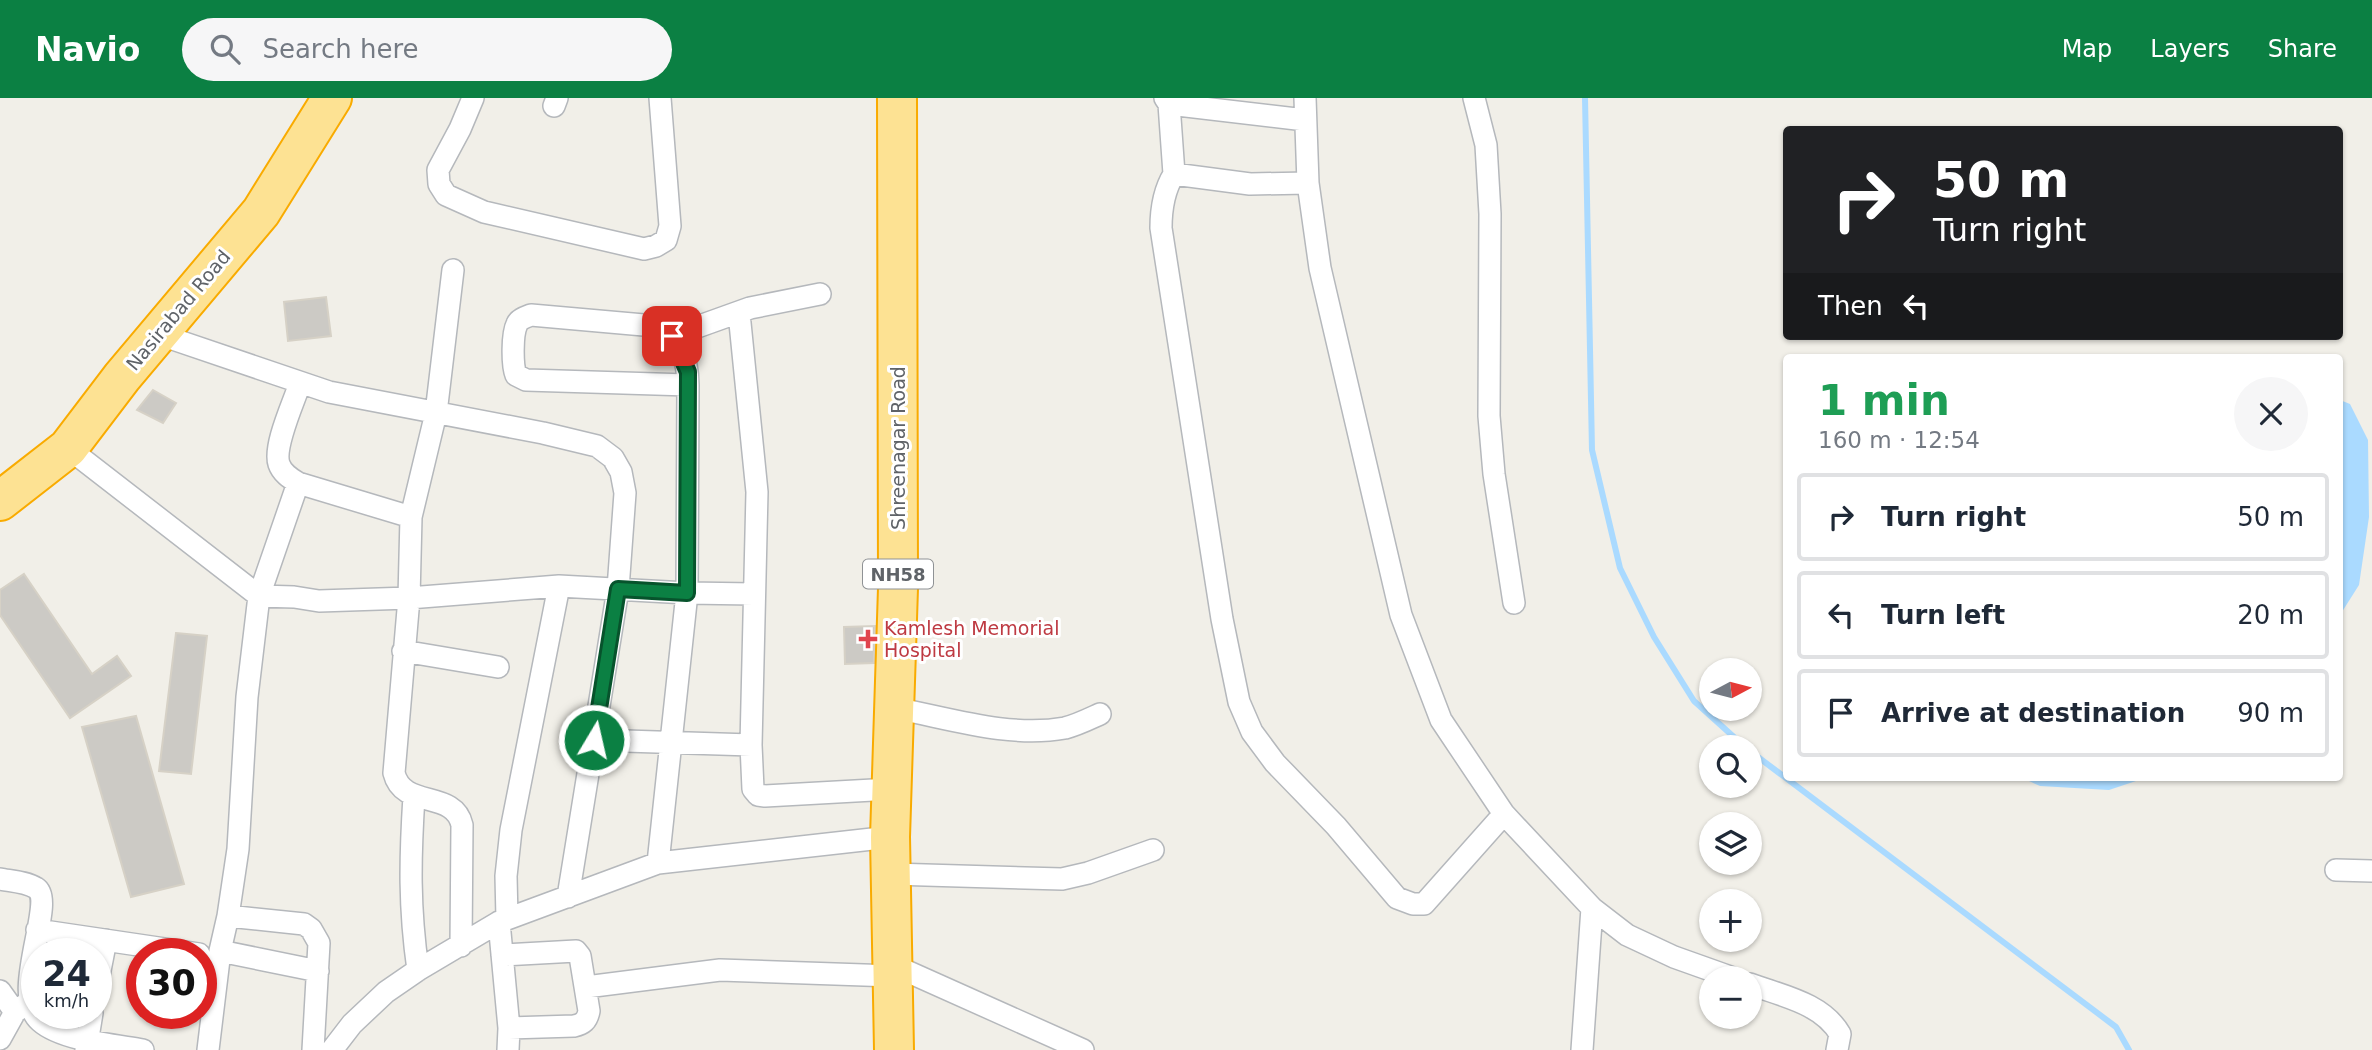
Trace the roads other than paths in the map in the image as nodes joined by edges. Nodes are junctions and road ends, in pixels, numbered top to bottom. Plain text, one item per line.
1 (311, 98) edge
2 (332, 98) edge
3 (473, 98) edge
4 (660, 98) edge
5 (897, 98) edge
6 (1305, 98) edge
7 (1474, 98) edge
8 (1167, 101) edge
9 (1305, 120) junction
10 (1174, 174) junction
11 (1308, 183) junction
12 (453, 270) dead end
13 (820, 294) dead end
14 (739, 313) junction
15 (158, 334) junction
16 (672, 336) junction
17 (300, 383) junction
18 (688, 385) junction
19 (436, 412) junction
20 (68, 448) junction
21 (0, 480) edge
22 (298, 483) junction
23 (0, 501) edge
24 (411, 517) junction
25 (559, 586) junction
26 (618, 589) junction
27 (687, 593) junction
28 (754, 594) junction
29 (259, 596) junction
30 (409, 598) junction
31 (1514, 603) dead end
32 (403, 651) junction
33 (498, 667) dead end
34 (894, 708) junction
35 (1100, 715) dead end
36 (594, 740) junction
37 (670, 744) junction
38 (751, 745) junction
39 (891, 789) junction
40 (414, 796) junction
41 (1504, 814) junction
42 (1153, 850) dead end
43 (891, 855) junction
44 (658, 863) junction
45 (2336, 870) dead end
46 (2372, 871) edge
47 (0, 879) edge
48 (568, 897) junction
49 (1592, 908) junction
50 (228, 916) junction
51 (503, 921) junction
52 (37, 930) junction
53 (35, 938) edge
54 (92, 938) edge
55 (217, 939) edge
56 (461, 946) junction
57 (217, 955) edge
58 (502, 956) junction
59 (1699, 966) edge
60 (418, 970) junction
61 (893, 970) junction
62 (318, 971) junction
63 (586, 987) junction
64 (1762, 988) edge
65 (0, 991) edge
66 (21, 1005) edge
67 (21, 1008) edge
68 (509, 1028) junction
69 (53, 1029) edge
70 (208, 1029) edge
71 (0, 1039) edge
72 (86, 1045) edge
73 (143, 1050) edge
74 (208, 1050) edge
75 (313, 1050) edge
76 (332, 1050) edge
77 (508, 1050) edge
78 (894, 1050) edge
79 (1083, 1050) edge
80 (1582, 1050) edge
81 (1837, 1050) edge

1 - 21 highway, Nasirabad Road
2 - 15 highway, Nasirabad Road
3 - 4 street
5 - 34 highway, Shreenagar Road / NH58
6 - 9 street
7 - 31 street
8 - 9 street
8 - 10 street
9 - 11 street
10 - 11 street
10 - 41 street
11 - 41 street
12 - 19 street
13 - 14 street
14 - 16 street
14 - 28 street
15 - 17 street
15 - 20 highway, Nasirabad Road
16 - 18 street
16 - 18 street
17 - 19 street
17 - 22 street
18 - 27 street
19 - 24 street
19 - 26 street
20 - 23 highway, Nasirabad Road
20 - 29 street
22 - 24 street
22 - 29 street
24 - 30 street
25 - 26 street
25 - 30 street
25 - 51 street
26 - 27 street
26 - 36 street
27 - 28 street
27 - 37 street
28 - 38 street
29 - 30 street
29 - 50 street
30 - 32 street
32 - 33 street
32 - 40 street
34 - 35 street
34 - 39 highway, Shreenagar Road / NH58
36 - 37 street
36 - 48 street
37 - 38 street
37 - 44 street
38 - 39 street
39 - 43 highway, Shreenagar Road / NH58
40 - 56 street
40 - 60 street
41 - 49 street
42 - 43 street
43 - 44 street
43 - 61 highway, Shreenagar Road / NH58
44 - 48 street
45 - 46 street
47 - 52 street
48 - 51 street
49 - 59 street
49 - 80 street
50 - 55 street
50 - 62 street
51 - 56 street
51 - 58 street
52 - 53 street
52 - 54 street
56 - 60 street
57 - 62 street
58 - 63 street
58 - 68 street
60 - 76 street
61 - 63 street
61 - 78 highway, Shreenagar Road / NH58
61 - 79 street
62 - 75 street
63 - 68 street
64 - 81 street
65 - 66 street
67 - 71 street
68 - 77 street
69 - 72 street
70 - 74 street
72 - 73 street

